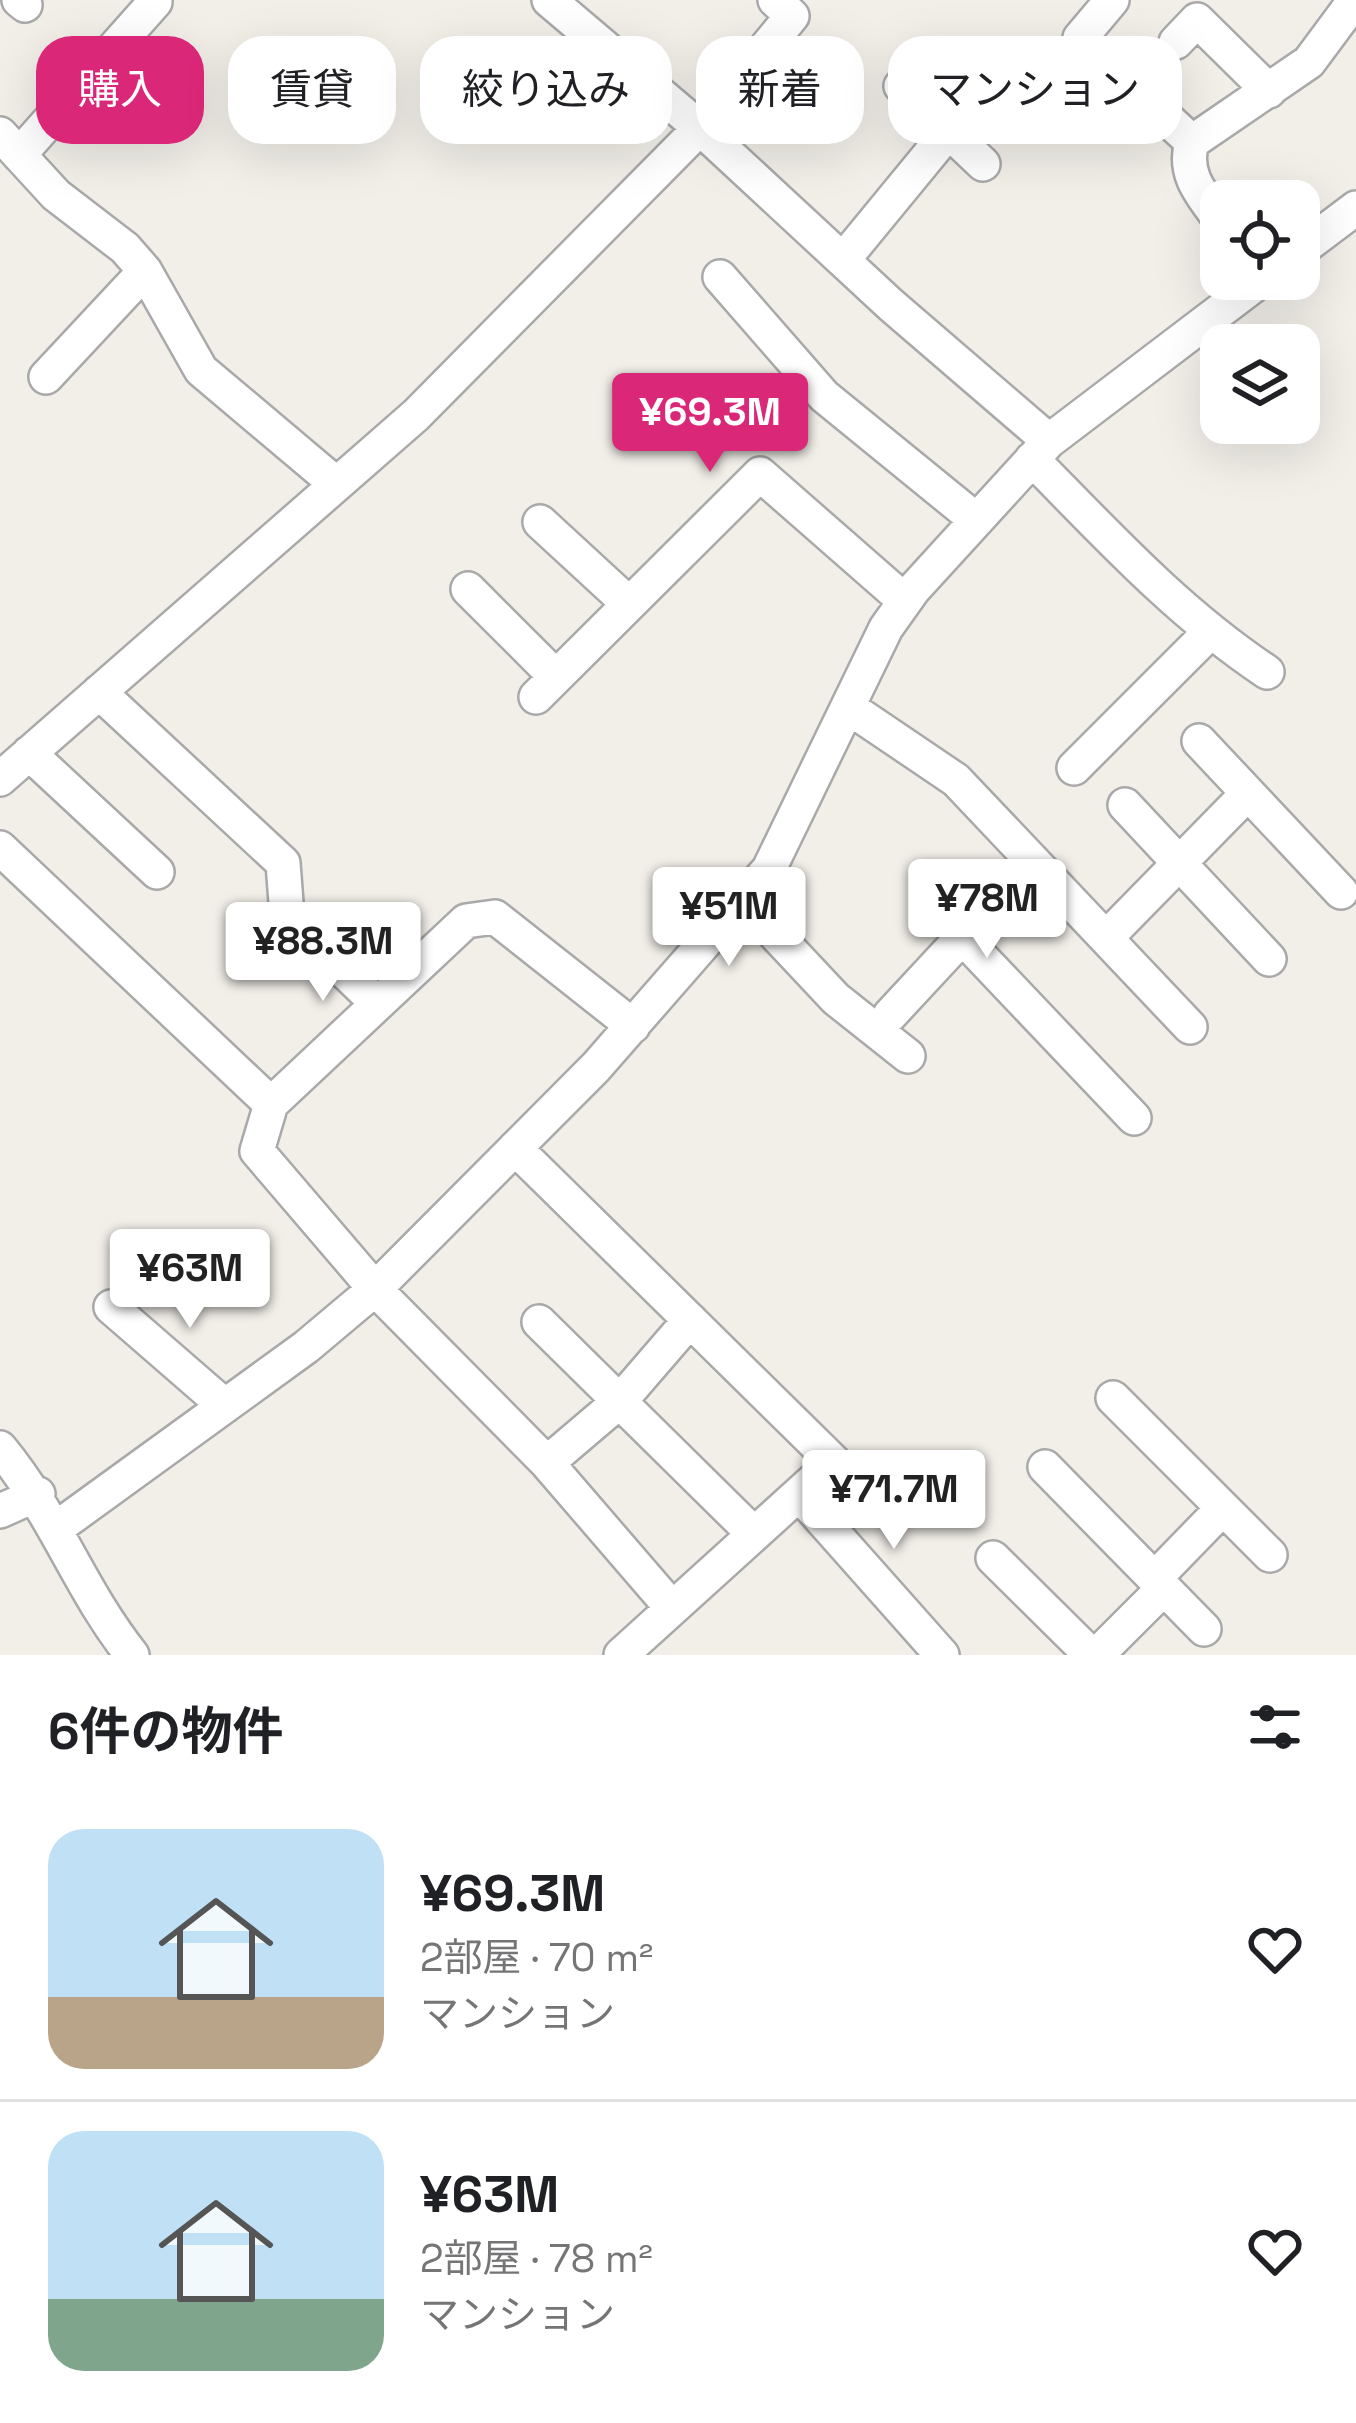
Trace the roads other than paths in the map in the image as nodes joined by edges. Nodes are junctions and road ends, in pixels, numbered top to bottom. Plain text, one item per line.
1 (549, 0) edge
2 (775, 0) edge
3 (1112, 0) edge
4 (1355, 0) edge
5 (155, 2) edge
6 (776, 36) edge
7 (1182, 36) edge
8 (1269, 91) junction
9 (696, 125) edge
10 (696, 132) edge
11 (1192, 142) junction
12 (9, 144) edge
13 (717, 144) edge
14 (938, 144) edge
15 (962, 144) edge
16 (983, 164) dead end
17 (1200, 192) edge
18 (1356, 208) edge
19 (1320, 235) edge
20 (843, 260) junction
21 (146, 271) junction
22 (720, 277) dead end
23 (1232, 300) edge
24 (46, 377) dead end
25 (1040, 450) junction
26 (335, 483) junction
27 (975, 519) junction
28 (540, 522) dead end
29 (468, 589) dead end
30 (905, 601) junction
31 (629, 604) junction
32 (1209, 633) junction
33 (1267, 671) dead end
34 (99, 692) junction
35 (848, 707) junction
36 (1198, 741) dead end
37 (29, 753) junction
38 (1074, 768) dead end
39 (0, 779) edge
40 (1248, 794) junction
41 (1125, 805) dead end
42 (0, 848) edge
43 (1033, 861) junction
44 (1180, 864) junction
45 (158, 872) dead end
46 (1340, 892) dead end
47 (743, 900) junction
48 (962, 937) junction
49 (1106, 938) junction
50 (1269, 959) dead end
51 (375, 1001) junction
52 (890, 1015) dead end
53 (632, 1026) junction
54 (1190, 1027) dead end
55 (908, 1056) dead end
56 (271, 1104) junction
57 (1134, 1118) dead end
58 (515, 1148) junction
59 (375, 1289) junction
60 (110, 1307) dead end
61 (690, 1320) junction
62 (539, 1322) dead end
63 (1113, 1397) dead end
64 (621, 1400) junction
65 (225, 1406) junction
66 (0, 1448) edge
67 (547, 1463) junction
68 (1045, 1466) dead end
69 (38, 1494) junction
70 (799, 1494) junction
71 (1223, 1508) junction
72 (0, 1511) edge
73 (58, 1527) junction
74 (754, 1534) junction
75 (1270, 1555) dead end
76 (993, 1558) dead end
77 (1159, 1583) junction
78 (672, 1608) junction
79 (1204, 1629) dead end
80 (635, 1651) edge
81 (132, 1655) edge
82 (942, 1655) edge
83 (1094, 1655) edge

1 - 9 street
2 - 6 street
3 - 11 street
4 - 8 street
5 - 12 street
7 - 8 street
8 - 11 street
10 - 26 street
11 - 17 street
12 - 21 street
13 - 20 street
14 - 20 street
15 - 16 street
18 - 19 street
20 - 25 street
21 - 24 street
21 - 26 street
22 - 27 street
23 - 25 street
25 - 27 street
25 - 32 street
26 - 34 street
27 - 30 street
28 - 31 street
29 - 31 street
30 - 31 street
30 - 35 street
32 - 33 street
32 - 38 street
34 - 37 street
34 - 51 street
35 - 43 street
35 - 47 street
36 - 40 street
37 - 39 street
37 - 45 street
40 - 44 street
40 - 46 street
41 - 44 street
42 - 56 street
43 - 48 street
43 - 49 street
44 - 49 street
44 - 50 street
47 - 53 street
47 - 55 street
48 - 52 street
48 - 57 street
49 - 54 street
51 - 53 street
51 - 56 street
53 - 58 street
56 - 59 street
58 - 59 street
58 - 61 street
59 - 65 street
59 - 67 street
60 - 65 street
61 - 64 street
61 - 70 street
62 - 64 street
63 - 71 street
64 - 67 street
64 - 74 street
65 - 73 street
66 - 69 street
67 - 78 street
68 - 77 street
69 - 72 street
69 - 73 street
70 - 74 street
70 - 82 street
71 - 75 street
71 - 77 street
73 - 81 street
74 - 78 street
76 - 83 street
77 - 79 street
77 - 83 street
78 - 80 street

